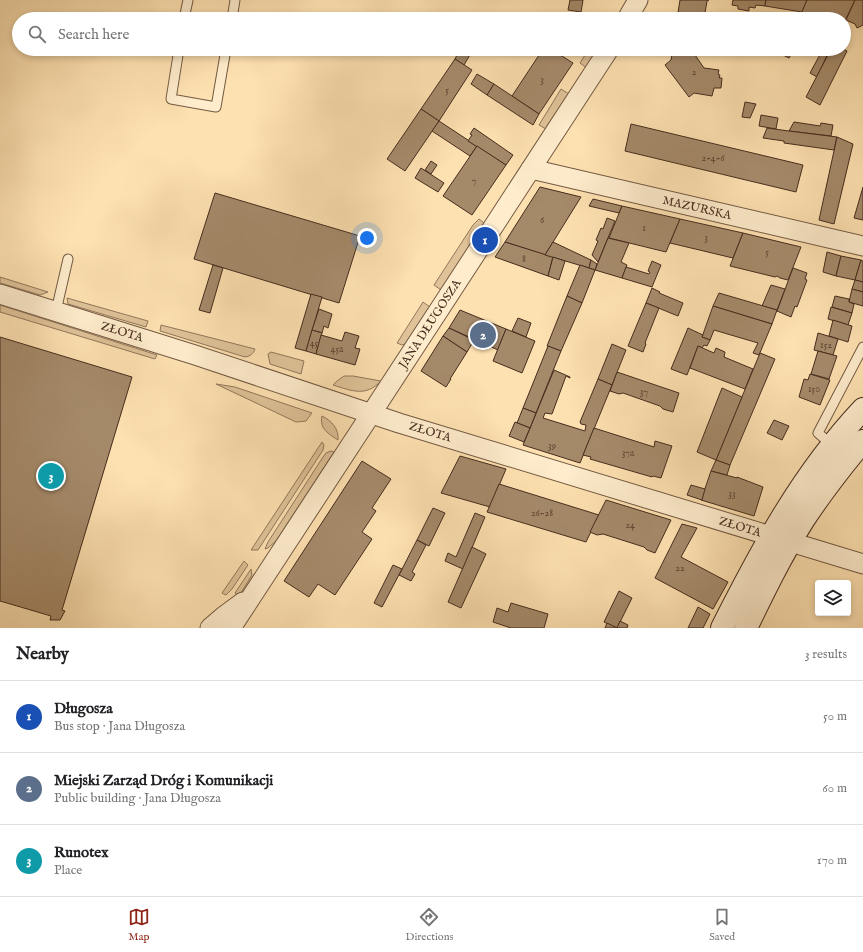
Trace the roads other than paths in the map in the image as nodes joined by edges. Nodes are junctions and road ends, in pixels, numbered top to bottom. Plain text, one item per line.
1 (188, 0) edge
2 (235, 0) edge
3 (638, 0) edge
4 (185, 12) edge
5 (233, 12) edge
6 (631, 12) edge
7 (179, 56) edge
8 (225, 56) edge
9 (604, 56) edge
10 (530, 170) junction
11 (863, 246) edge
12 (68, 259) dead end
13 (0, 294) edge
14 (56, 311) junction
15 (863, 347) edge
16 (863, 399) edge
17 (371, 414) junction
18 (857, 415) edge
19 (863, 441) edge
20 (832, 445) junction
21 (780, 539) junction
22 (863, 564) edge
23 (251, 597) junction
24 (210, 628) edge
25 (231, 628) edge
26 (722, 628) edge
27 (746, 628) edge

1 - 4 lane
2 - 5 lane
3 - 6 street
7 - 8 lane
9 - 10 street, JANA DŁUGOSZA
10 - 11 street, MAZURSKA
10 - 17 street, JANA DŁUGOSZA
12 - 14 lane
13 - 14 street, ZŁOTA
14 - 17 street, ZŁOTA
15 - 20 lane
16 - 18 lane
17 - 21 street, ZŁOTA
17 - 23 street, JANA DŁUGOSZA
18 - 20 main road
19 - 21 main road
20 - 21 main road
21 - 22 street, ZŁOTA
21 - 26 main road
21 - 27 main road
23 - 24 street, JANA DŁUGOSZA
23 - 25 street, JANA DŁUGOSZA

